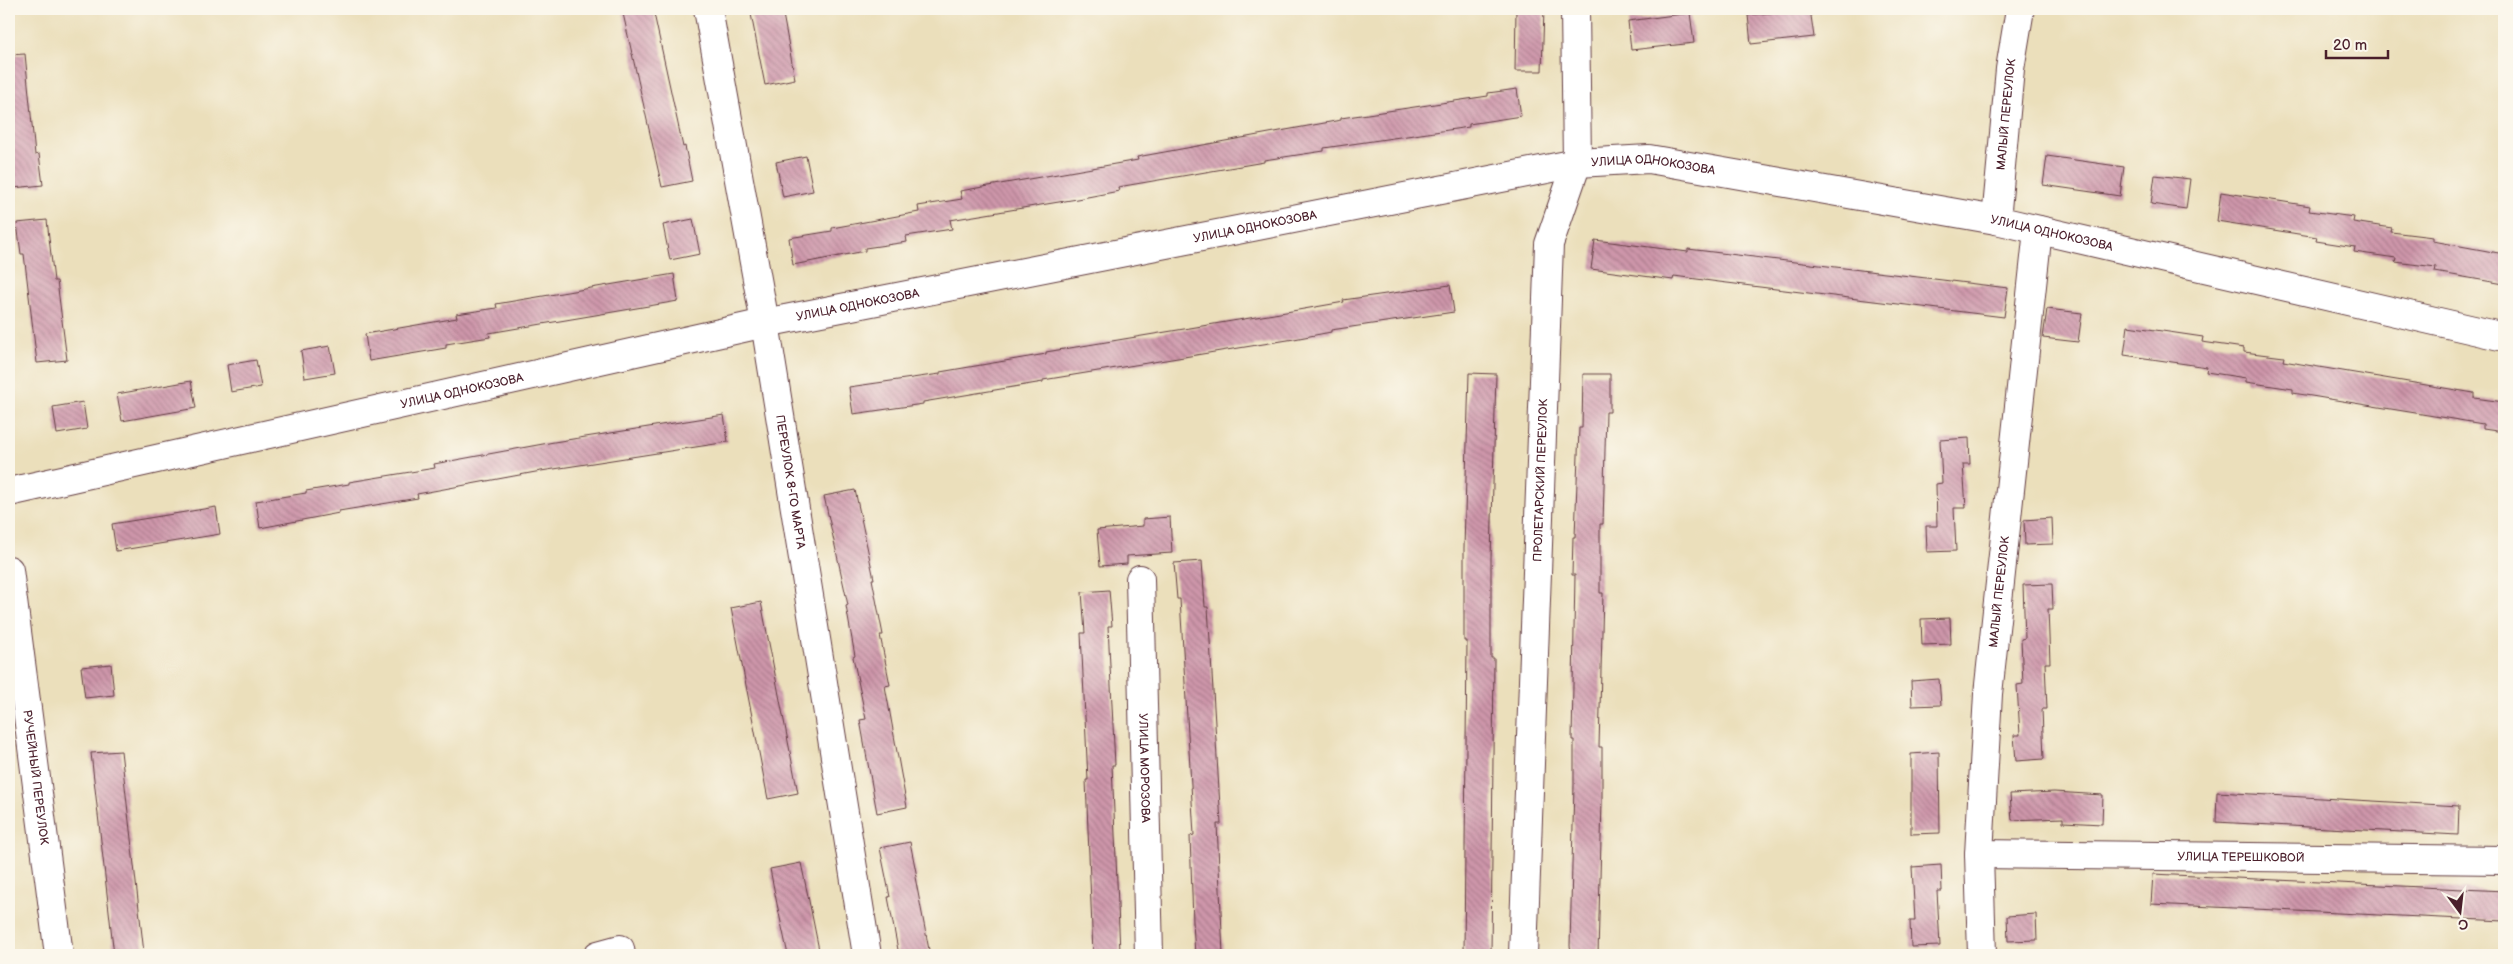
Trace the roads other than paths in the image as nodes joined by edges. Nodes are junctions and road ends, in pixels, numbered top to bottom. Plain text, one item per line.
1 (708, 9) edge
2 (1575, 9) edge
3 (2020, 9) edge
4 (1577, 163) junction
5 (1996, 220) junction
6 (2038, 230) junction
7 (765, 323) junction
8 (2504, 338) edge
9 (9, 492) edge
10 (9, 570) edge
11 (1140, 579) dead end
12 (1979, 854) junction
13 (2504, 860) edge
14 (59, 955) edge
15 (598, 955) edge
16 (621, 955) edge
17 (867, 955) edge
18 (1149, 955) edge
19 (1523, 955) edge
20 (1982, 955) edge

1 - 7 street, ПЕРЕУЛОК 8-ГО МАРТА
2 - 4 street, ПРОЛЕТАРСКИЙ ПЕРЕУЛОК
3 - 5 street, МАЛЫЙ ПЕРЕУЛОК
4 - 5 street, УЛИЦА ОДНОКОЗОВА
4 - 7 street, УЛИЦА ОДНОКОЗОВА
4 - 19 street, ПРОЛЕТАРСКИЙ ПЕРЕУЛОК
5 - 6 street, УЛИЦА ОДНОКОЗОВА
6 - 8 street, УЛИЦА ОДНОКОЗОВА
6 - 12 street, МАЛЫЙ ПЕРЕУЛОК
7 - 9 street, УЛИЦА ОДНОКОЗОВА
7 - 17 street, ПЕРЕУЛОК 8-ГО МАРТА
10 - 14 street, РУЧЕЙНЫЙ ПЕРЕУЛОК
11 - 18 street, УЛИЦА МОРОЗОВА
12 - 13 street, УЛИЦА ТЕРЕШКОВОЙ
12 - 20 street, МАЛЫЙ ПЕРЕУЛОК
15 - 16 street

